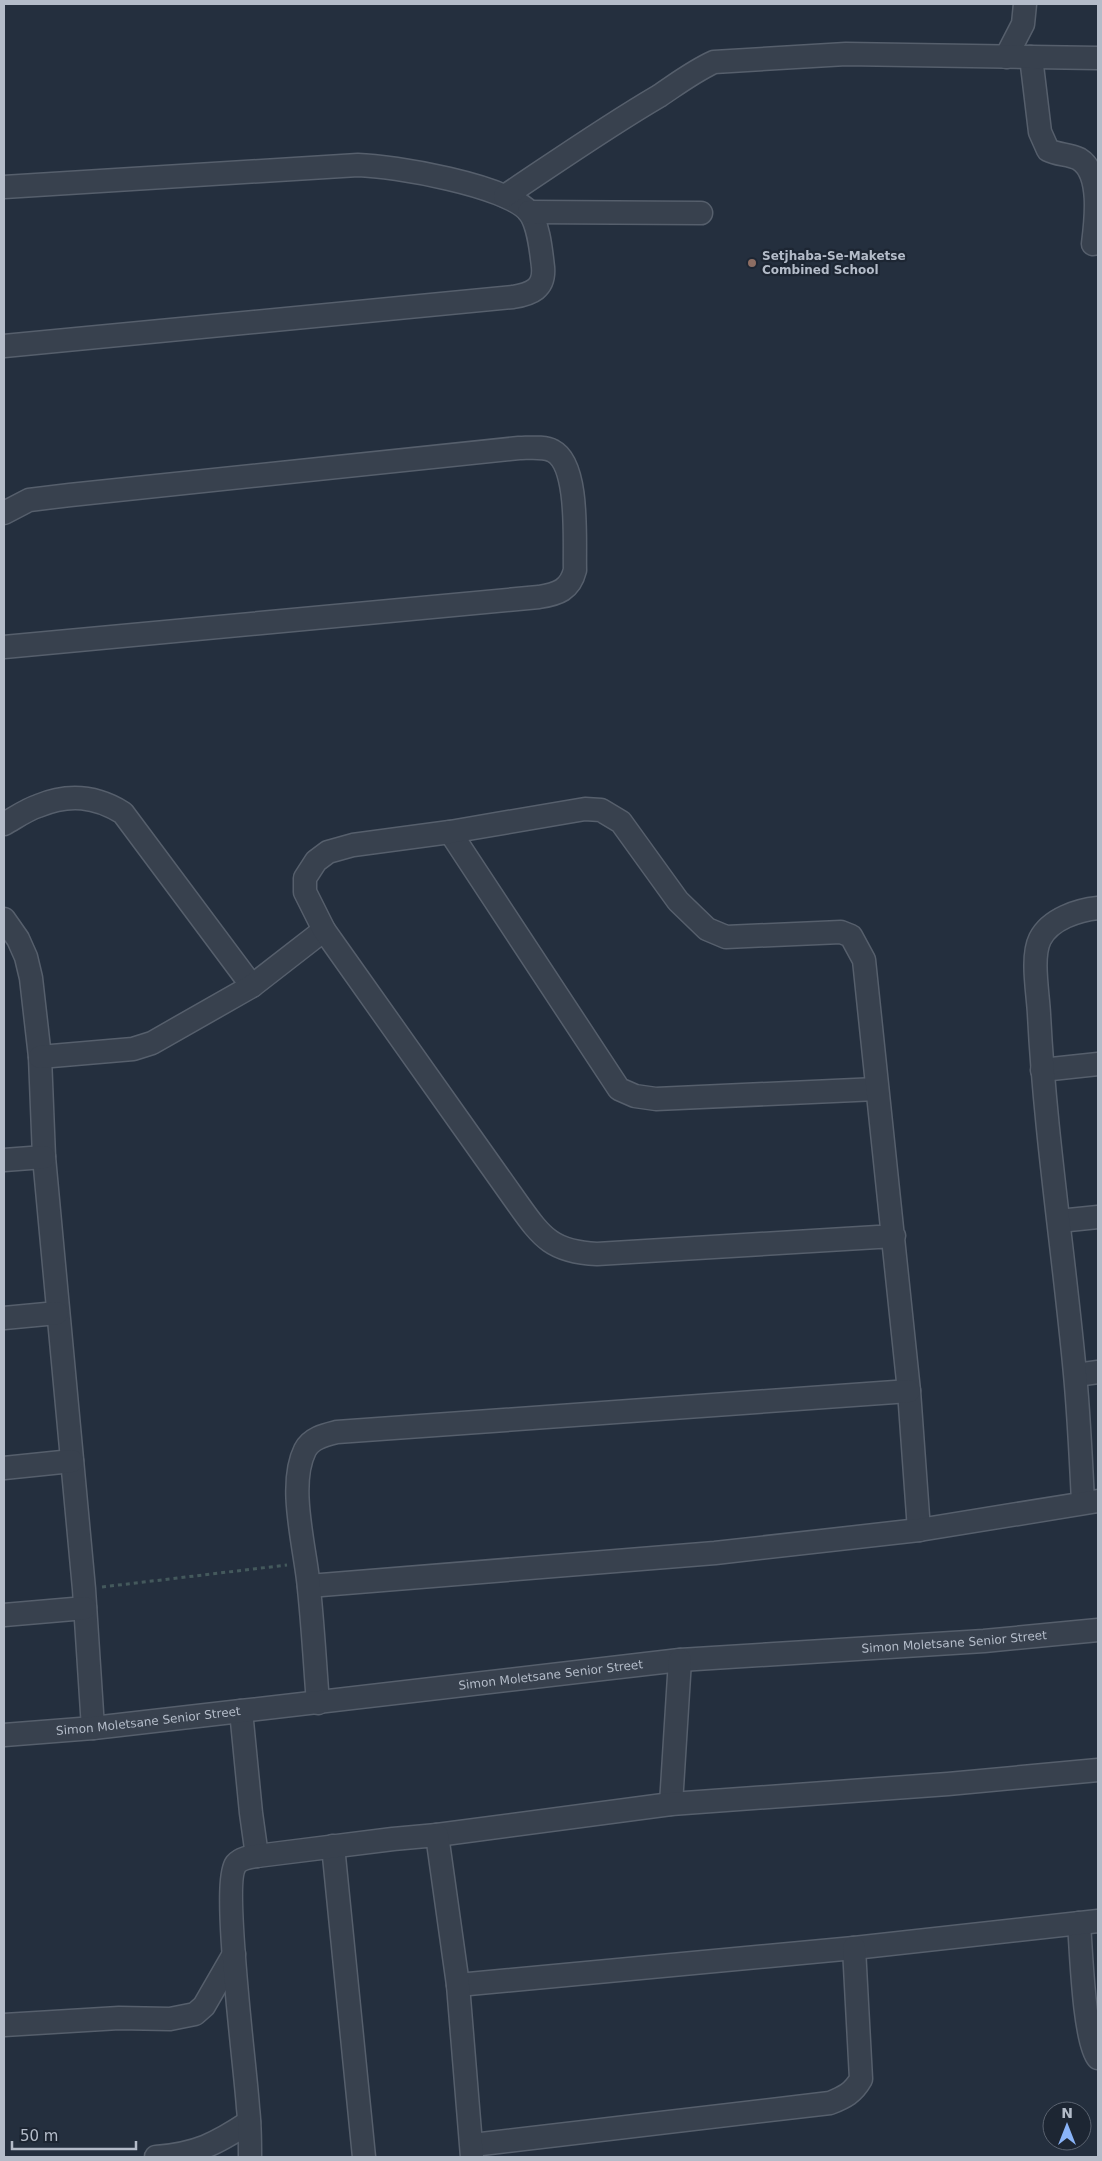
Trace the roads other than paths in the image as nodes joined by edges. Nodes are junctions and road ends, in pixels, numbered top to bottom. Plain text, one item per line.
1 (1026, 4) edge
2 (1006, 57) junction
3 (1031, 57) junction
4 (1098, 58) edge
5 (4, 187) edge
6 (505, 196) junction
7 (529, 212) junction
8 (701, 213) dead end
9 (1093, 244) dead end
10 (4, 346) edge
11 (4, 513) edge
12 (4, 647) edge
13 (4, 824) edge
14 (450, 832) junction
15 (1098, 908) edge
16 (4, 919) edge
17 (324, 930) junction
18 (252, 986) junction
19 (40, 1058) junction
20 (1098, 1064) edge
21 (1042, 1070) junction
22 (877, 1089) junction
23 (44, 1157) junction
24 (4, 1160) edge
25 (1098, 1217) edge
26 (1059, 1221) junction
27 (894, 1236) junction
28 (57, 1314) junction
29 (4, 1318) edge
30 (1098, 1372) edge
31 (1076, 1375) junction
32 (910, 1391) junction
33 (72, 1460) junction
34 (4, 1468) edge
35 (1091, 1502) edge
36 (919, 1530) junction
37 (309, 1586) junction
38 (84, 1599) junction
39 (4, 1615) edge
40 (1098, 1630) edge
41 (680, 1660) junction
42 (318, 1703) junction
43 (241, 1711) junction
44 (93, 1728) junction
45 (4, 1735) edge
46 (1098, 1770) edge
47 (671, 1804) junction
48 (437, 1835) junction
49 (333, 1846) junction
50 (257, 1856) junction
51 (1088, 1922) edge
52 (854, 1948) junction
53 (234, 1954) junction
54 (458, 1984) junction
55 (4, 2025) edge
56 (1098, 2058) edge
57 (249, 2122) junction
58 (472, 2151) edge
59 (156, 2157) edge
60 (250, 2157) edge
61 (364, 2157) edge

1 - 2 street
2 - 3 street
2 - 6 street
3 - 4 street
3 - 9 street
5 - 6 street
6 - 7 street
7 - 8 street
7 - 10 street
11 - 12 street
13 - 18 street
14 - 17 street
14 - 22 street
14 - 22 street
15 - 21 street
16 - 19 street
17 - 18 street
17 - 27 street
18 - 19 street
19 - 23 street
20 - 21 street
21 - 26 street
22 - 27 street
23 - 24 street
23 - 28 street
25 - 26 street
26 - 31 street
27 - 32 street
28 - 29 street
28 - 33 street
30 - 31 street
31 - 35 street
32 - 36 street
32 - 37 street
33 - 34 street
33 - 38 street
35 - 36 street
36 - 37 street
37 - 42 street
38 - 39 street
38 - 44 street
40 - 41 street, Simon Moletsane Senior Street
41 - 42 street, Simon Moletsane Senior Street
41 - 47 street
42 - 43 street, Simon Moletsane Senior Street
43 - 44 street, Simon Moletsane Senior Street
43 - 50 street
44 - 45 street, Simon Moletsane Senior Street
46 - 47 street
47 - 48 street
48 - 49 street
48 - 54 street
49 - 50 street
49 - 61 street
50 - 53 street
51 - 52 street
51 - 56 street
52 - 54 street
52 - 58 street
53 - 55 street
53 - 57 street
54 - 58 street
57 - 59 street
57 - 60 street

